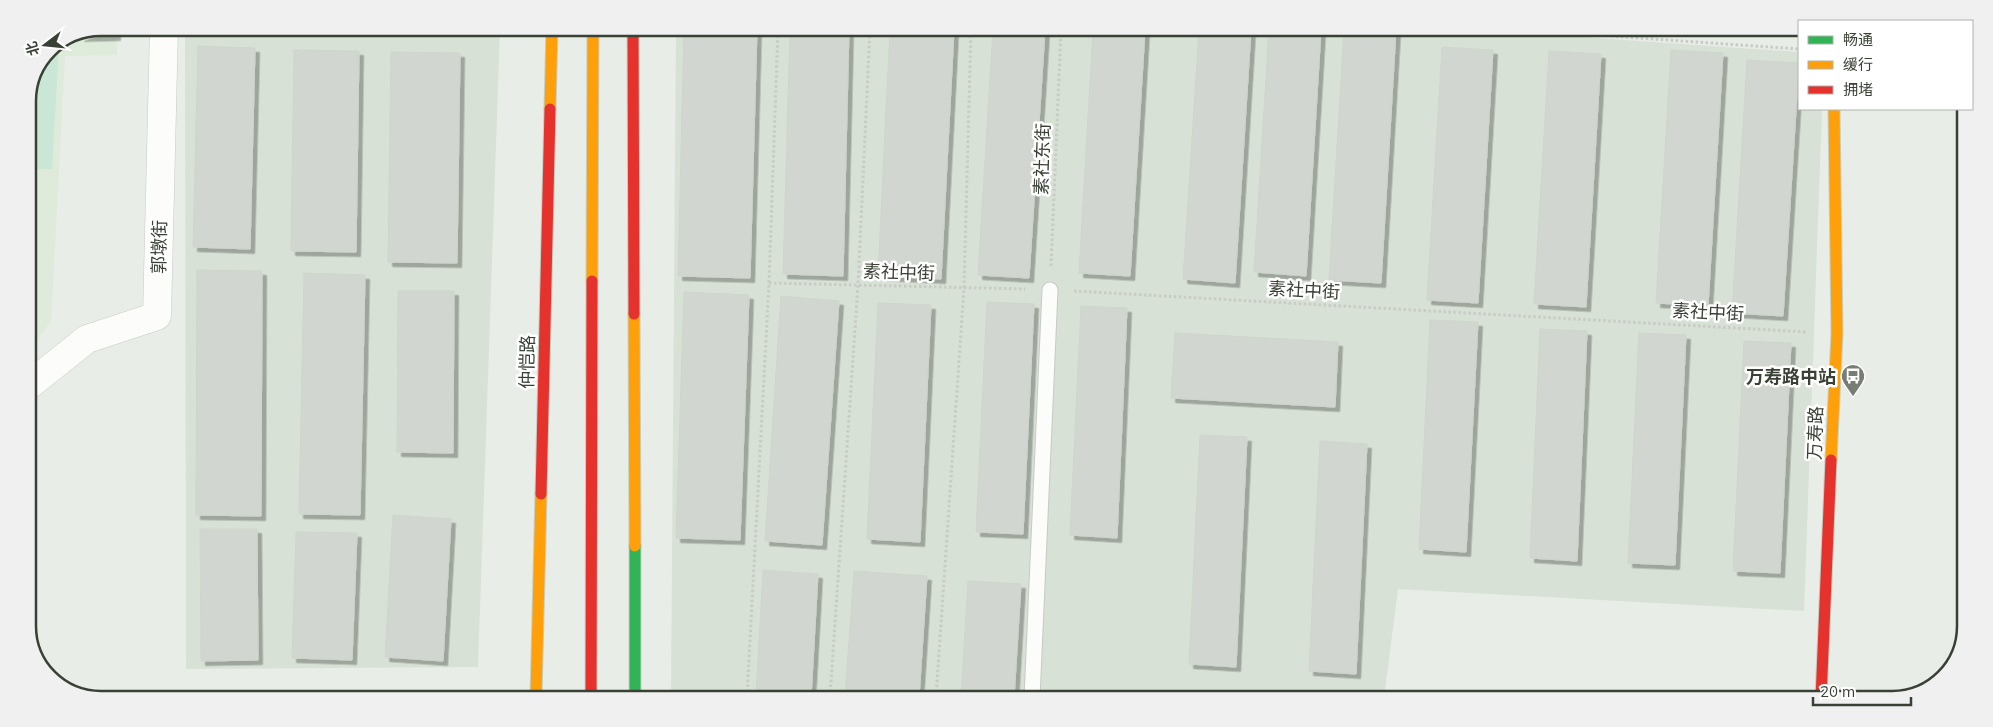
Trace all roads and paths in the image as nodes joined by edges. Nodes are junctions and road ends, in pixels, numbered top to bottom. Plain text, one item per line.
1 (164, 36) edge
2 (552, 36) edge
3 (593, 36) edge
4 (632, 36) edge
5 (778, 36) edge
6 (870, 36) edge
7 (972, 36) edge
8 (1061, 36) edge
9 (1619, 36) edge
10 (1798, 49) edge
11 (1834, 110) edge
12 (769, 283) junction
13 (858, 285) junction
14 (964, 288) junction
15 (1050, 290) junction
16 (1837, 333) junction
17 (36, 380) edge
18 (536, 691) edge
19 (591, 691) edge
20 (635, 691) edge
21 (747, 691) edge
22 (830, 691) edge
23 (936, 691) edge
24 (1032, 691) edge
25 (1821, 691) edge

1 - 17 street, 郭墩街
2 - 18 main road, 仲恺路
3 - 19 main road
4 - 20 main road
5 - 12 path
6 - 13 path
7 - 14 path
8 - 15 path, 素社东街
9 - 10 path
11 - 16 main road, 万寿路
12 - 13 path, 素社中街
12 - 21 path
13 - 14 path, 素社中街
13 - 22 path
14 - 15 path, 素社中街
14 - 23 path
15 - 16 path, 素社中街
15 - 24 lane
16 - 25 main road, 万寿路

